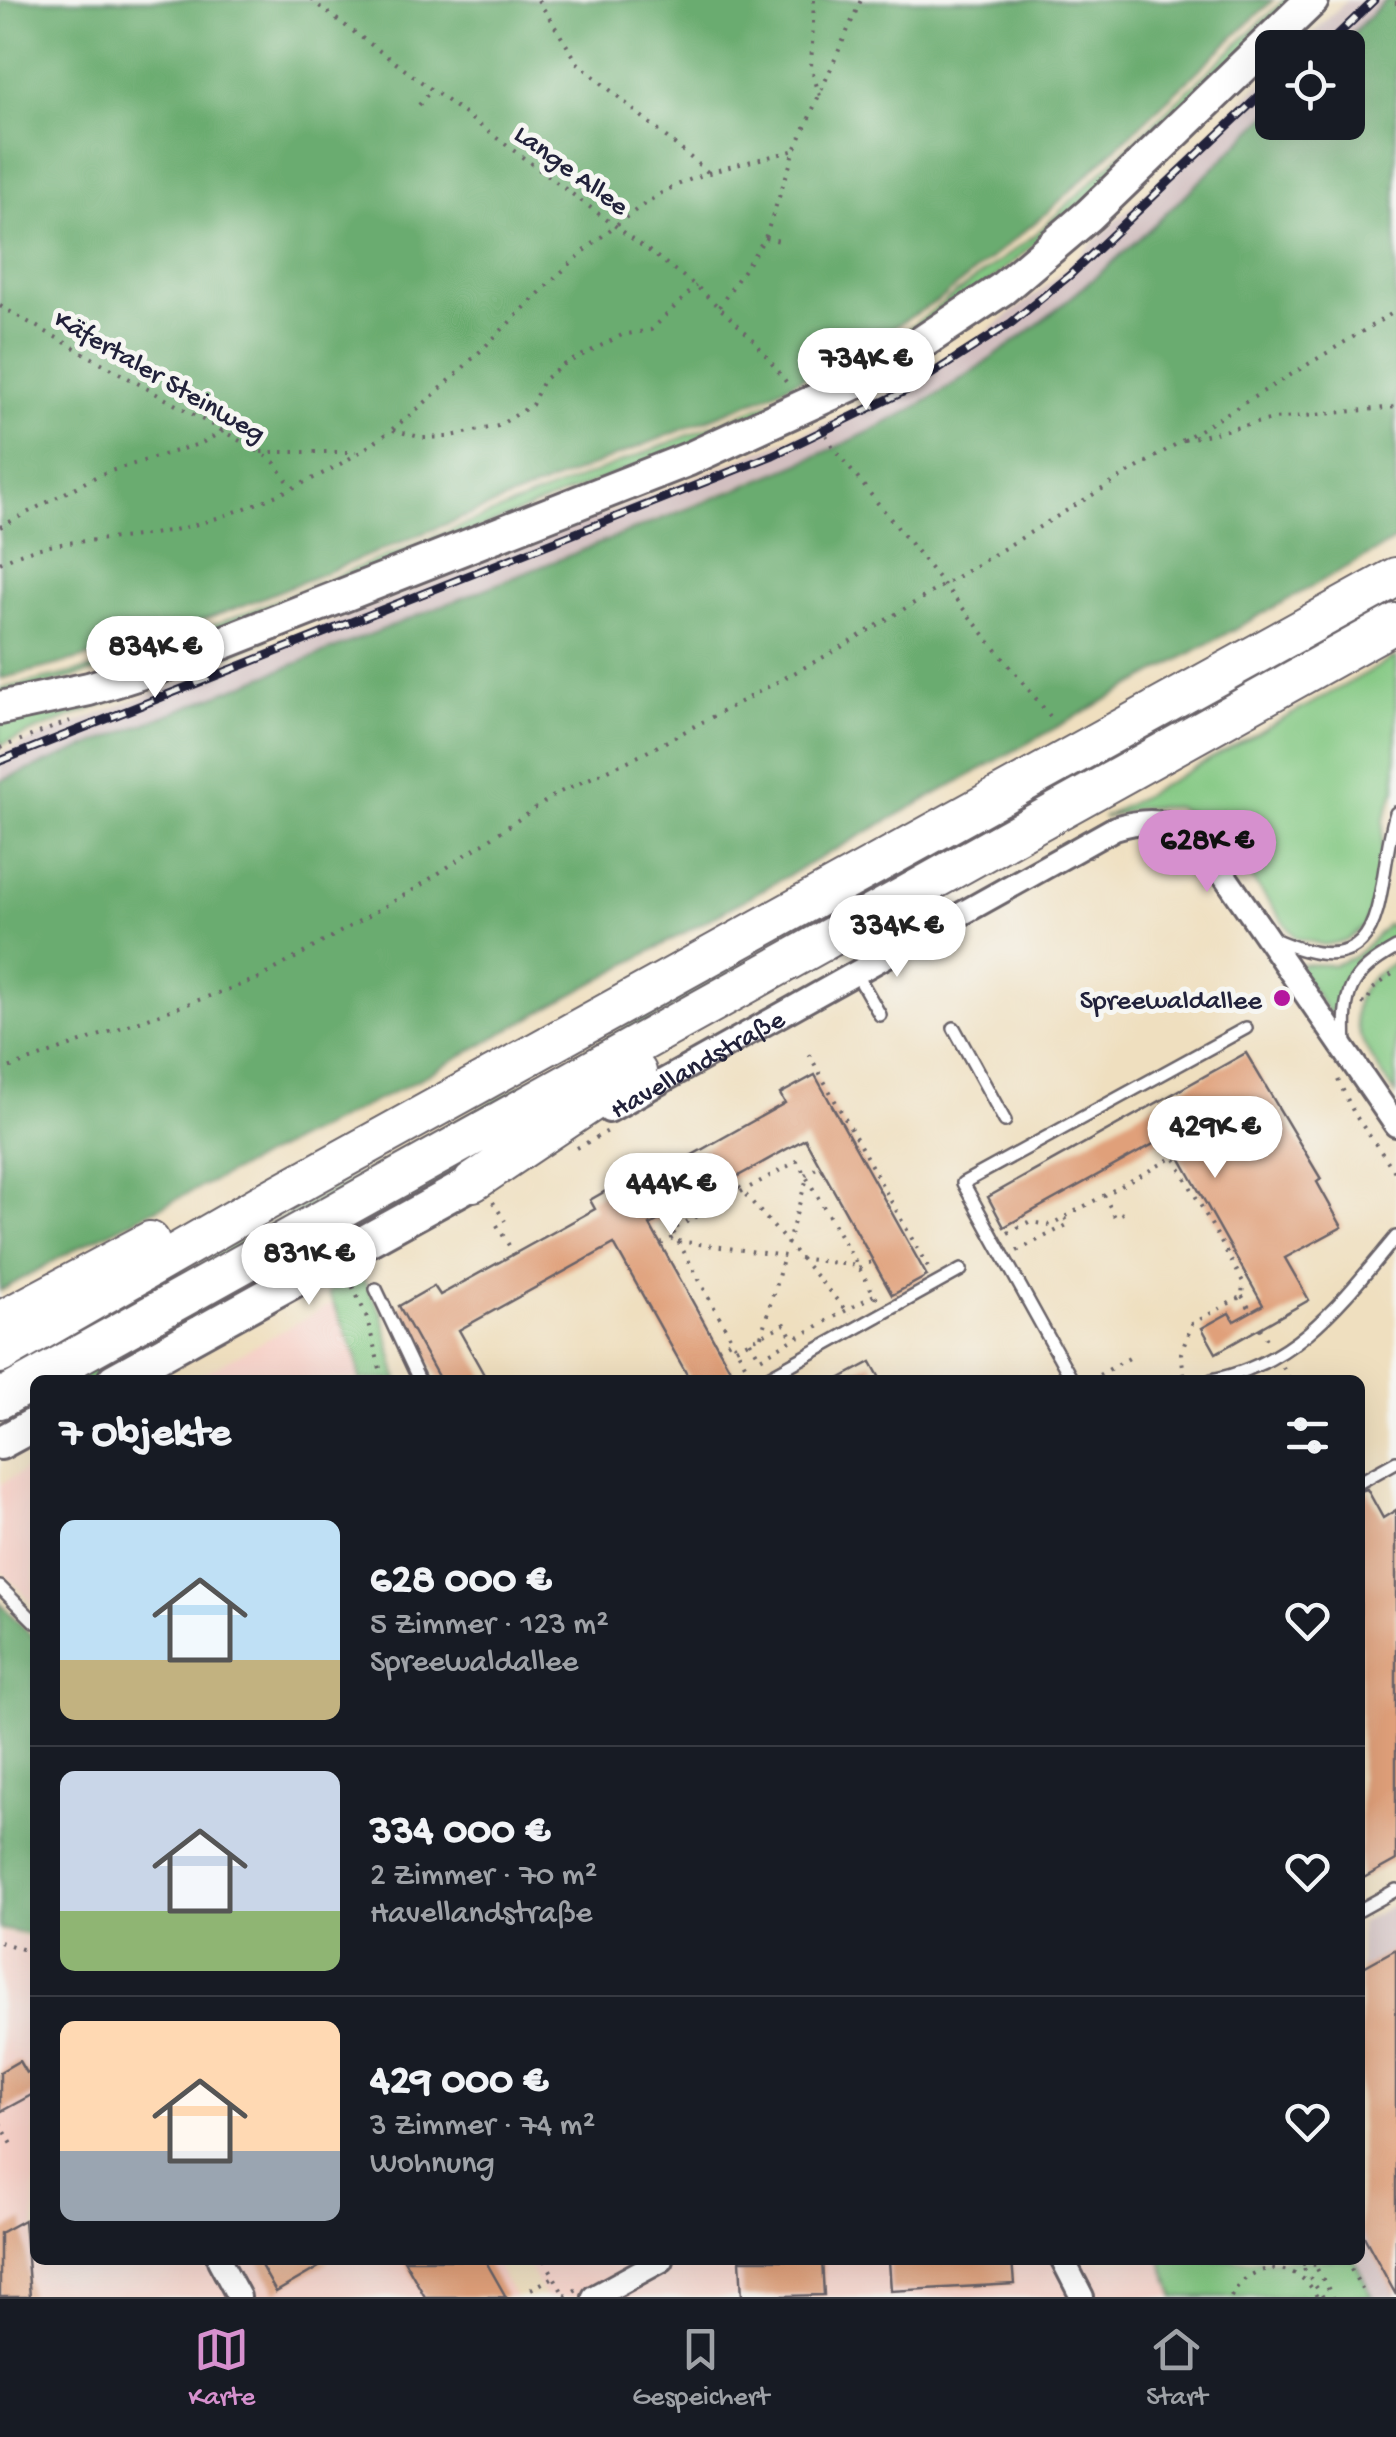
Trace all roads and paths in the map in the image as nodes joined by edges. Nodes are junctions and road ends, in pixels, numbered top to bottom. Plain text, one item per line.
1 (310, 0) edge
2 (538, 0) edge
3 (814, 0) edge
4 (861, 0) edge
5 (1312, 0) edge
6 (432, 89) junction
7 (820, 96) junction
8 (419, 104) dead end
9 (796, 150) junction
10 (710, 174) junction
11 (618, 226) junction
12 (765, 238) junction
13 (785, 242) dead end
14 (696, 286) junction
15 (0, 306) edge
16 (719, 307) junction
17 (1396, 312) edge
18 (793, 390) dead end
19 (1396, 406) edge
20 (821, 426) dead end
21 (393, 430) junction
22 (223, 431) junction
23 (1176, 442) junction
24 (260, 452) junction
25 (361, 452) junction
26 (292, 487) junction
27 (0, 528) edge
28 (0, 563) edge
29 (1396, 577) edge
30 (946, 582) junction
31 (1396, 623) edge
32 (0, 708) edge
33 (1050, 716) dead end
34 (1396, 813) edge
35 (1385, 906) junction
36 (1396, 918) edge
37 (1265, 935) junction
38 (1396, 948) edge
39 (1396, 971) edge
40 (856, 973) junction
41 (731, 994) junction
42 (1346, 998) junction
43 (880, 1015) dead end
44 (954, 1028) dead end
45 (1246, 1028) dead end
46 (810, 1054) dead end
47 (1339, 1060) junction
48 (0, 1071) edge
49 (1004, 1121) dead end
50 (1396, 1124) edge
51 (820, 1166) dead end
52 (1396, 1172) edge
53 (806, 1177) junction
54 (732, 1179) dead end
55 (482, 1190) junction
56 (740, 1193) junction
57 (1104, 1195) junction
58 (261, 1204) junction
59 (1122, 1214) dead end
60 (1065, 1217) junction
61 (505, 1221) dead end
62 (497, 1225) dead end
63 (1396, 1237) edge
64 (676, 1239) junction
65 (994, 1240) junction
66 (661, 1244) dead end
67 (788, 1245) junction
68 (514, 1254) dead end
69 (784, 1256) junction
70 (797, 1257) junction
71 (1004, 1258) junction
72 (873, 1261) dead end
73 (858, 1267) junction
74 (960, 1270) dead end
75 (348, 1277) dead end
76 (936, 1284) junction
77 (376, 1289) dead end
78 (874, 1295) junction
79 (1242, 1296) junction
80 (846, 1310) junction
81 (1251, 1311) dead end
82 (884, 1312) junction
83 (0, 1321) edge
84 (856, 1328) junction
85 (1260, 1328) dead end
86 (1264, 1334) dead end
87 (760, 1336) junction
88 (732, 1340) junction
89 (792, 1340) junction
90 (750, 1341) junction
91 (718, 1348) dead end
92 (736, 1348) junction
93 (0, 1354) edge
94 (1131, 1357) dead end
95 (43, 1375) edge
96 (124, 1375) edge
97 (382, 1375) edge
98 (417, 1375) edge
99 (751, 1375) edge
100 (772, 1375) edge
101 (1069, 1375) edge
102 (1099, 1375) edge
103 (1183, 1375) edge
104 (1228, 1375) edge
105 (30, 1382) edge
106 (0, 1399) edge
107 (30, 1427) edge
108 (0, 1443) edge
109 (1396, 1462) edge
110 (1365, 1479) edge
111 (0, 1588) edge
112 (30, 1617) edge
113 (1396, 1890) edge
114 (1365, 1907) edge
115 (0, 1942) edge
116 (30, 1951) edge
117 (0, 2123) edge
118 (13, 2146) dead end
119 (222, 2265) edge
120 (548, 2265) edge
121 (653, 2265) edge
122 (1303, 2265) edge
123 (1317, 2265) edge
124 (1349, 2265) edge
125 (1062, 2269) edge
126 (554, 2277) junction
127 (531, 2290) dead end
128 (239, 2297) edge
129 (565, 2297) edge
130 (594, 2297) edge
131 (1082, 2297) edge
132 (1231, 2297) edge
133 (1320, 2297) edge
134 (1333, 2297) edge
135 (1366, 2297) edge

1 - 6 path, Lange Allee
2 - 10 path
3 - 7 path
4 - 7 path
5 - 32 main road
6 - 8 path
6 - 11 path, Lange Allee
7 - 9 path
9 - 10 path
9 - 12 path
10 - 11 path
11 - 14 path, Lange Allee
11 - 21 path
12 - 13 path
12 - 16 path
14 - 16 path, Lange Allee
14 - 21 path
15 - 22 path, Käfertaler Steinweg
16 - 18 path, Lange Allee
17 - 23 path
19 - 23 path
20 - 30 path
21 - 25 path
22 - 24 path, Käfertaler Steinweg
22 - 27 path
23 - 30 path
24 - 25 path
24 - 26 path, Käfertaler Steinweg
25 - 26 path
26 - 28 path
29 - 58 highway
30 - 33 path
30 - 48 path
31 - 41 highway
34 - 35 lane
35 - 36 lane
35 - 37 lane
37 - 40 street, Havellandstraße
37 - 47 street
38 - 42 lane
39 - 42 path
40 - 43 lane
40 - 55 street, Havellandstraße
41 - 55 highway
41 - 95 highway
42 - 47 lane
44 - 49 lane
45 - 65 lane
46 - 76 path
47 - 50 street
47 - 52 path
51 - 53 path
53 - 56 path
53 - 67 path
53 - 73 path
54 - 56 path
55 - 61 path
55 - 96 main road, Havellandstraße
56 - 64 path
56 - 67 path
57 - 59 path
57 - 60 path
57 - 79 path
58 - 83 highway
58 - 93 highway
60 - 65 path
60 - 71 path
62 - 68 path
63 - 104 lane
64 - 66 path
64 - 69 path
64 - 88 path
65 - 71 lane
67 - 70 path
69 - 70 path
69 - 87 path
70 - 73 path
70 - 80 path
71 - 101 lane
72 - 73 path
73 - 78 path
74 - 76 lane
75 - 97 path
76 - 82 lane
77 - 98 lane
78 - 80 path
78 - 82 path
79 - 81 path
79 - 103 path
80 - 84 path
80 - 89 path
82 - 84 lane
84 - 100 lane
85 - 86 path
87 - 89 path
87 - 90 path
88 - 91 path
88 - 92 path
89 - 90 path
90 - 92 path
92 - 99 path
94 - 102 path
105 - 106 highway
107 - 108 main road
109 - 110 lane
111 - 112 lane
113 - 114 lane
115 - 116 path
117 - 118 path
119 - 128 street
120 - 126 path
121 - 130 street
122 - 133 path
123 - 134 path
124 - 135 path
125 - 131 street
126 - 127 path
126 - 129 path
132 - 133 path

